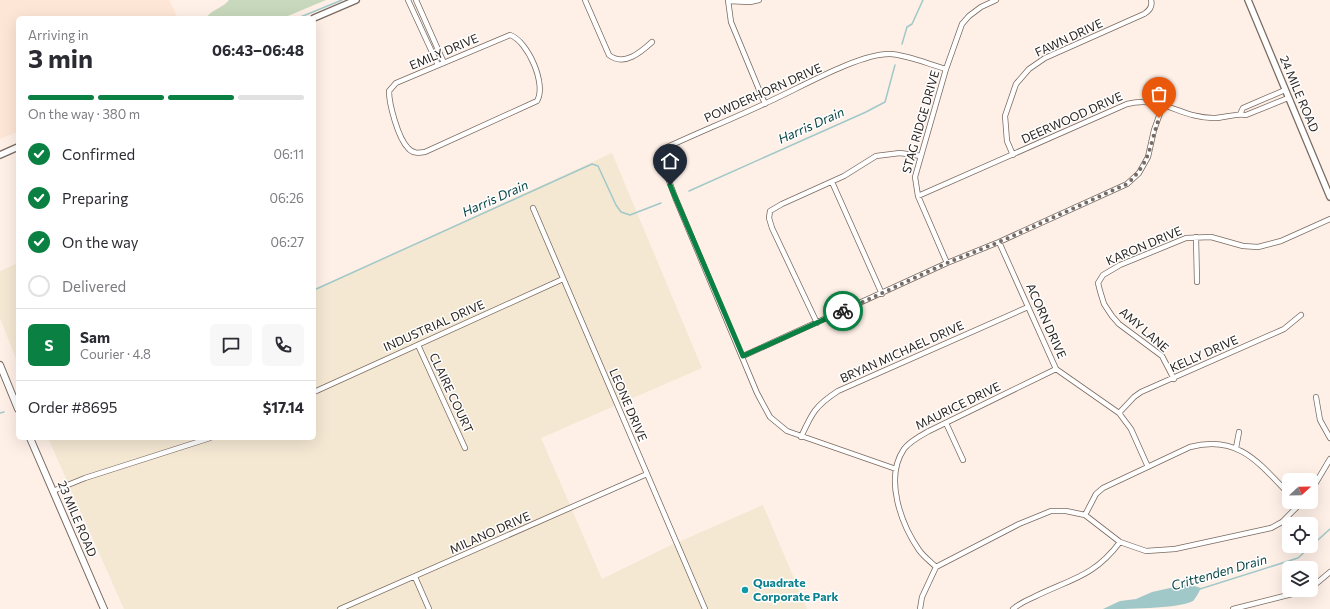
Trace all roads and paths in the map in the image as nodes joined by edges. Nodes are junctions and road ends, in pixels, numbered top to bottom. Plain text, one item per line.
1 (356, 0) edge
2 (408, 0) edge
3 (416, 0) edge
4 (585, 0) edge
5 (728, 0) edge
6 (759, 0) edge
7 (996, 0) edge
8 (1151, 0) edge
9 (1248, 0) edge
10 (316, 17) edge
11 (427, 25) junction
12 (421, 28) junction
13 (652, 42) dead end
14 (444, 63) junction
15 (438, 65) junction
16 (946, 69) junction
17 (1285, 90) junction
18 (1288, 98) junction
19 (765, 104) junction
20 (1163, 105) junction
21 (1240, 114) junction
22 (16, 148) edge
23 (0, 155) edge
24 (1013, 155) junction
25 (921, 156) junction
26 (832, 182) junction
27 (918, 196) junction
28 (1330, 197) edge
29 (533, 208) dead end
30 (1330, 219) edge
31 (1196, 237) junction
32 (999, 242) junction
33 (947, 263) junction
34 (1103, 274) joint
35 (563, 279) junction
36 (1197, 282) dead end
37 (882, 294) junction
38 (1028, 307) junction
39 (1301, 316) dead end
40 (817, 324) junction
41 (418, 345) junction
42 (743, 356) junction
43 (0, 365) edge
44 (1056, 369) junction
45 (1174, 379) junction
46 (316, 391) edge
47 (1316, 397) dead end
48 (16, 404) edge
49 (1119, 414) junction
50 (946, 423) junction
51 (1239, 432) dead end
52 (801, 437) junction
53 (1330, 438) edge
54 (31, 440) edge
55 (204, 440) edge
56 (465, 448) dead end
57 (1236, 448) junction
58 (1330, 459) edge
59 (963, 460) dead end
60 (1148, 467) junction
61 (896, 469) junction
62 (647, 474) junction
63 (1318, 479) edge
64 (1282, 487) edge
65 (53, 491) junction
66 (1294, 509) edge
67 (1085, 515) junction
68 (1120, 542) junction
69 (936, 567) junction
70 (1330, 572) edge
71 (415, 577) junction
72 (1318, 582) edge
73 (1284, 597) edge
74 (1249, 607) edge
75 (104, 609) edge
76 (340, 609) edge
77 (429, 609) edge
78 (705, 609) edge
79 (920, 609) edge
80 (1012, 609) edge
81 (1233, 609) edge

1 - 10 street
2 - 12 street
3 - 11 street
4 - 13 street
5 - 6 street
5 - 19 street
7 - 16 street, STAG RIDGE DRIVE
8 - 24 street, FAWN DRIVE
9 - 17 street, 24 MILE ROAD
11 - 12 street
11 - 14 street
12 - 15 street
14 - 15 street, EMILY DRIVE
14 - 15 street, EMILY DRIVE
16 - 19 street, POWDERHORN DRIVE
16 - 25 street, STAG RIDGE DRIVE
17 - 18 street, 24 MILE ROAD
17 - 21 street, DEERWOOD DRIVE
18 - 21 street, DEERWOOD DRIVE
18 - 28 street, 24 MILE ROAD
19 - 42 street, POWDERHORN DRIVE
20 - 21 street, DEERWOOD DRIVE
20 - 24 street, DEERWOOD DRIVE
20 - 32 street
22 - 23 street
24 - 27 street, DEERWOOD DRIVE
25 - 26 street
25 - 27 street, STAG RIDGE DRIVE
26 - 37 street
26 - 40 street
27 - 33 street, STAG RIDGE DRIVE
29 - 35 street, LEONE DRIVE
30 - 31 street, KARON DRIVE
31 - 34 street, KARON DRIVE
31 - 36 street
32 - 33 street
32 - 38 street, ACORN DRIVE
33 - 37 street
34 - 45 street, AMY LANE
35 - 41 street, INDUSTRIAL DRIVE
35 - 62 street, LEONE DRIVE
37 - 40 street
38 - 44 street, ACORN DRIVE
38 - 52 street, BRYAN MICHAEL DRIVE
39 - 45 street, KELLY DRIVE
40 - 42 street
41 - 46 street, INDUSTRIAL DRIVE
41 - 56 street, CLAIRE COURT
42 - 52 street
43 - 48 main road
44 - 49 street, ACORN DRIVE
44 - 50 street, MAURICE DRIVE
45 - 49 street, KELLY DRIVE
47 - 53 street
49 - 60 street, ACORN DRIVE
50 - 59 street
50 - 61 street, MAURICE DRIVE
51 - 57 street
52 - 61 street
54 - 65 main road, 23 MILE ROAD
55 - 65 street
57 - 60 street
57 - 64 street
58 - 63 street
60 - 67 street
61 - 69 street, MAURICE DRIVE
62 - 71 street, MILANO DRIVE
62 - 78 street, LEONE DRIVE
65 - 75 main road, 23 MILE ROAD
66 - 68 street
67 - 68 street
67 - 69 street
68 - 80 street
69 - 79 street
70 - 72 street
71 - 76 street, MILANO DRIVE
71 - 77 street
73 - 74 street
74 - 81 street

